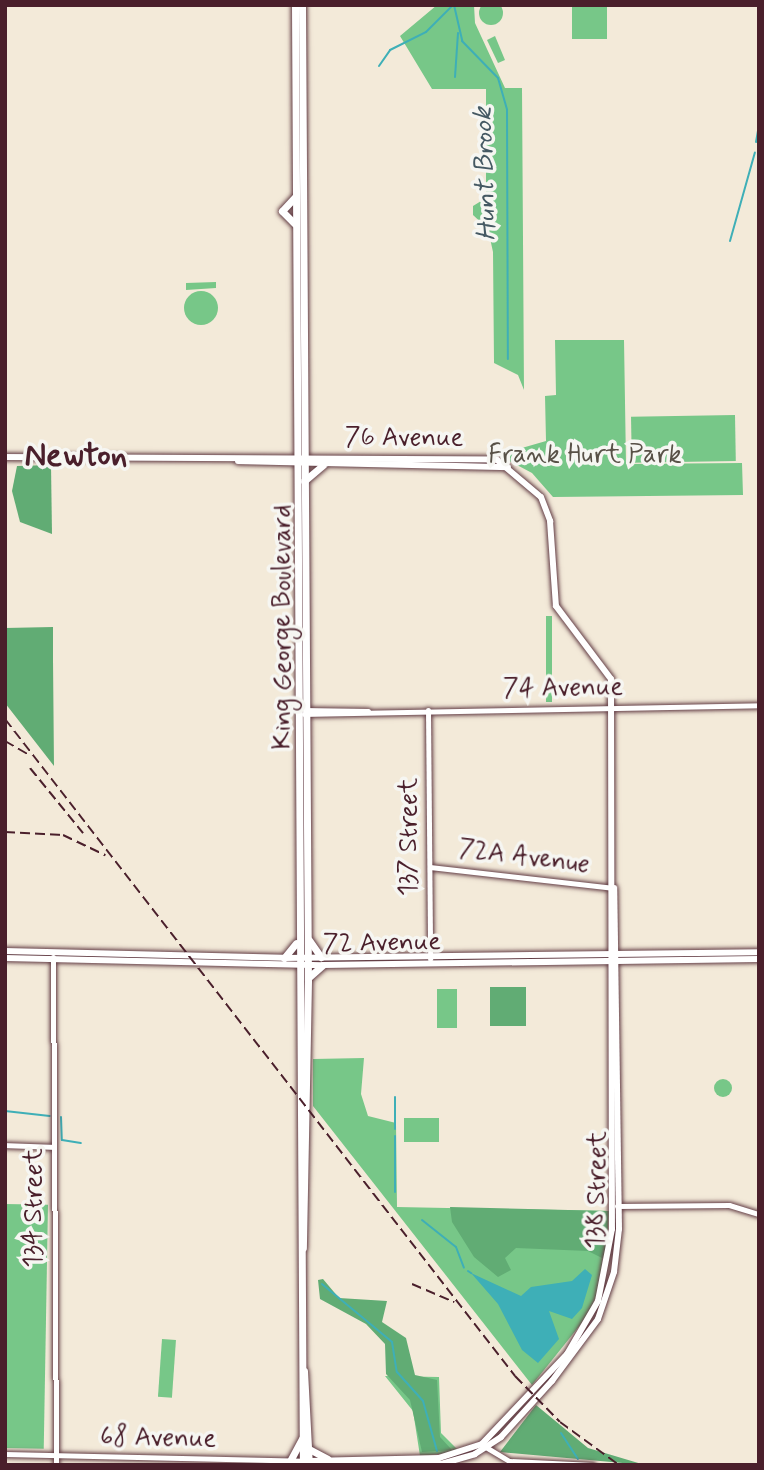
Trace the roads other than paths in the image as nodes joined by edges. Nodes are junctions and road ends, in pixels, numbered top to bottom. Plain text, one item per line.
1 (295, 5) edge
2 (302, 5) edge
3 (296, 196) junction
4 (296, 224) junction
5 (5, 457) edge
6 (484, 458) junction
7 (301, 462) junction
8 (323, 465) junction
9 (437, 465) junction
10 (508, 467) junction
11 (304, 481) junction
12 (759, 705) edge
13 (614, 708) junction
14 (428, 710) junction
15 (302, 712) junction
16 (298, 757) junction
17 (306, 805) junction
18 (430, 867) junction
19 (614, 888) junction
20 (307, 936) junction
21 (298, 939) junction
22 (5, 951) edge
23 (759, 952) edge
24 (53, 955) junction
25 (615, 957) junction
26 (5, 958) edge
27 (284, 958) junction
28 (759, 959) edge
29 (430, 960) junction
30 (298, 961) junction
31 (308, 961) junction
32 (322, 961) junction
33 (308, 981) junction
34 (300, 1119) junction
35 (307, 1129) junction
36 (5, 1145) edge
37 (54, 1147) junction
38 (616, 1206) junction
39 (759, 1214) edge
40 (303, 1248) junction
41 (304, 1371) junction
42 (302, 1437) junction
43 (484, 1446) junction
44 (309, 1449) junction
45 (5, 1454) edge
46 (56, 1455) junction
47 (366, 1458) junction
48 (416, 1458) junction
49 (290, 1461) junction
50 (306, 1463) edge
51 (325, 1463) edge
52 (56, 1465) edge
53 (347, 1465) edge
54 (382, 1465) edge
55 (593, 1465) edge

1 - 3 main road, King George Boulevard
2 - 7 main road, King George Boulevard
3 - 4 main road, King George Boulevard
3 - 4 main road
4 - 7 main road, King George Boulevard
5 - 7 main road, 76 Avenue
6 - 7 main road, 76 Avenue
6 - 9 main road
6 - 10 main road, 76 Avenue
7 - 8 main road, 76 Avenue
7 - 11 main road, King George Boulevard
7 - 15 main road, King George Boulevard
8 - 9 main road, 76 Avenue
8 - 11 main road
9 - 10 main road, 76 Avenue
10 - 13 main road, 138 Street
11 - 15 main road, King George Boulevard
12 - 13 street, 74 Avenue
13 - 14 street, 74 Avenue
13 - 19 main road, 138 Street
14 - 15 street, 74 Avenue
14 - 18 street, 137 Street
15 - 16 main road, King George Boulevard
15 - 17 main road, King George Boulevard
16 - 17 main road
16 - 21 main road, King George Boulevard
17 - 20 main road, King George Boulevard
18 - 19 street, 72A Avenue
18 - 29 street, 137 Street
19 - 25 main road, 138 Street
20 - 31 main road, King George Boulevard
20 - 32 main road
21 - 27 main road
21 - 30 main road, King George Boulevard
22 - 24 main road, 72 Avenue
23 - 25 main road, 72 Avenue
24 - 26 main road, 72 Avenue
24 - 27 main road, 72 Avenue
24 - 30 main road, 72 Avenue
24 - 37 street, 134 Street
25 - 28 main road, 72 Avenue
25 - 29 main road, 72 Avenue
25 - 38 main road, 138 Street
27 - 30 main road, 72 Avenue
29 - 32 main road, 72 Avenue
30 - 31 main road, 72 Avenue
30 - 34 main road, King George Boulevard
31 - 32 main road, 72 Avenue
31 - 33 main road, King George Boulevard
32 - 33 main road
33 - 35 main road, King George Boulevard
34 - 35 main road
34 - 40 main road, King George Boulevard
35 - 40 main road, King George Boulevard
36 - 37 street
37 - 46 street, 134 Street
38 - 39 street
38 - 43 main road, 138 Street
40 - 41 main road, King George Boulevard
41 - 42 main road, King George Boulevard
41 - 44 main road, King George Boulevard
42 - 49 main road
42 - 50 main road, King George Boulevard
43 - 48 main road, 68 Avenue
43 - 54 main road, 68 Avenue
43 - 55 street
44 - 50 main road, King George Boulevard
44 - 51 main road
45 - 46 street, 68 Avenue
46 - 49 street, 68 Avenue
46 - 52 street, 134 Street
47 - 48 main road, 68 Avenue
47 - 51 main road, 68 Avenue
47 - 53 main road
48 - 54 main road
49 - 50 street, 68 Avenue
50 - 51 main road, 68 Avenue
51 - 53 main road, 68 Avenue
53 - 54 main road, 68 Avenue

